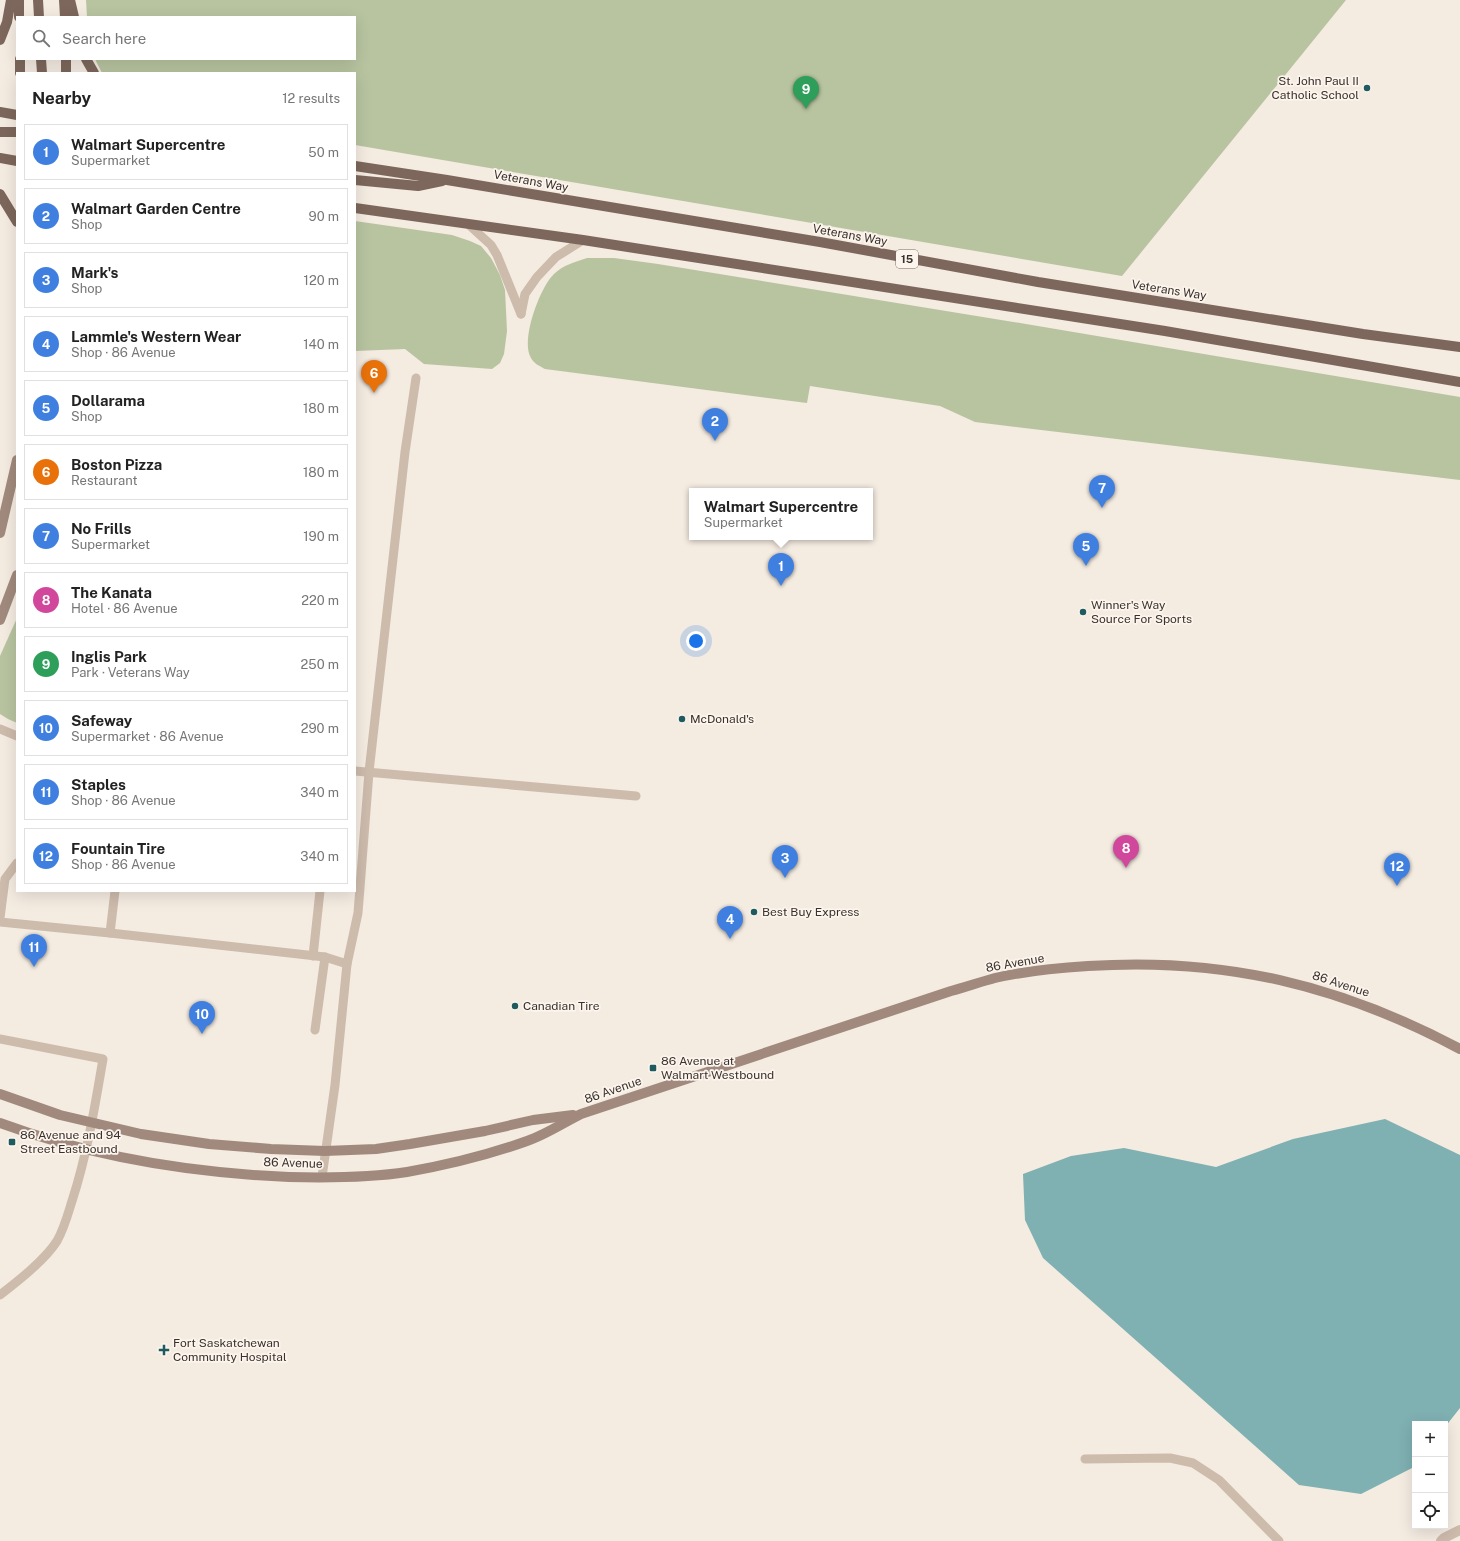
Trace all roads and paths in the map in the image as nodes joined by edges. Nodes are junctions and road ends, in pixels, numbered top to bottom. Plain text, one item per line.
1 (11, 0) edge
2 (19, 0) edge
3 (38, 0) edge
4 (64, 0) edge
5 (70, 0) edge
6 (19, 16) edge
7 (39, 16) edge
8 (65, 16) edge
9 (74, 16) edge
10 (0, 40) edge
11 (20, 60) edge
12 (41, 60) edge
13 (66, 60) edge
14 (87, 60) edge
15 (20, 72) edge
16 (42, 72) edge
17 (66, 72) edge
18 (93, 72) edge
19 (0, 112) edge
20 (16, 115) edge
21 (0, 132) edge
22 (16, 132) edge
23 (0, 158) edge
24 (16, 161) edge
25 (356, 166) edge
26 (356, 180) edge
27 (448, 180) junction
28 (0, 194) edge
29 (356, 208) edge
30 (16, 220) edge
31 (468, 224) junction
32 (584, 240) junction
33 (1460, 347) edge
34 (416, 378) dead end
35 (1457, 382) edge
36 (16, 464) edge
37 (0, 533) edge
38 (16, 578) edge
39 (0, 620) edge
40 (0, 729) edge
41 (16, 736) edge
42 (356, 771) edge
43 (369, 772) junction
44 (636, 796) dead end
45 (16, 864) edge
46 (3, 879) edge
47 (115, 892) edge
48 (320, 892) edge
49 (0, 918) edge
50 (0, 922) edge
51 (110, 933) junction
52 (313, 956) junction
53 (325, 957) junction
54 (347, 964) junction
55 (315, 1030) dead end
56 (0, 1039) edge
57 (1460, 1049) edge
58 (0, 1094) edge
59 (580, 1114) junction
60 (0, 1123) edge
61 (91, 1124) junction
62 (86, 1149) junction
63 (325, 1151) junction
64 (322, 1177) junction
65 (0, 1295) edge
66 (1085, 1458) dead end
67 (1460, 1530) edge
68 (1279, 1541) edge
69 (1441, 1541) edge

1 - 10 main road
2 - 6 main road
3 - 7 main road
4 - 8 main road
5 - 9 main road
11 - 15 main road
12 - 16 main road
13 - 17 main road
14 - 18 main road
19 - 20 main road
21 - 22 main road
23 - 24 main road
25 - 27 main road, Veterans Way / 15
26 - 27 main road
27 - 33 main road, Veterans Way / 15
28 - 30 main road
29 - 31 main road
31 - 32 main road
31 - 32 lane
32 - 35 main road
34 - 43 lane
36 - 37 street
38 - 39 street
40 - 41 lane
42 - 43 lane
43 - 44 lane
43 - 54 lane
45 - 46 lane
46 - 49 lane
47 - 51 lane
48 - 52 lane
50 - 51 lane
51 - 52 lane
52 - 53 lane
53 - 54 lane
53 - 55 lane
54 - 63 lane
56 - 61 lane
57 - 59 street, 86 Avenue
58 - 61 street, 86 Avenue
59 - 63 street, 86 Avenue
59 - 64 street, 86 Avenue
60 - 62 street, 86 Avenue
61 - 62 lane
61 - 63 street, 86 Avenue
62 - 64 street, 86 Avenue
62 - 65 lane
63 - 64 lane
66 - 68 lane
67 - 69 street

